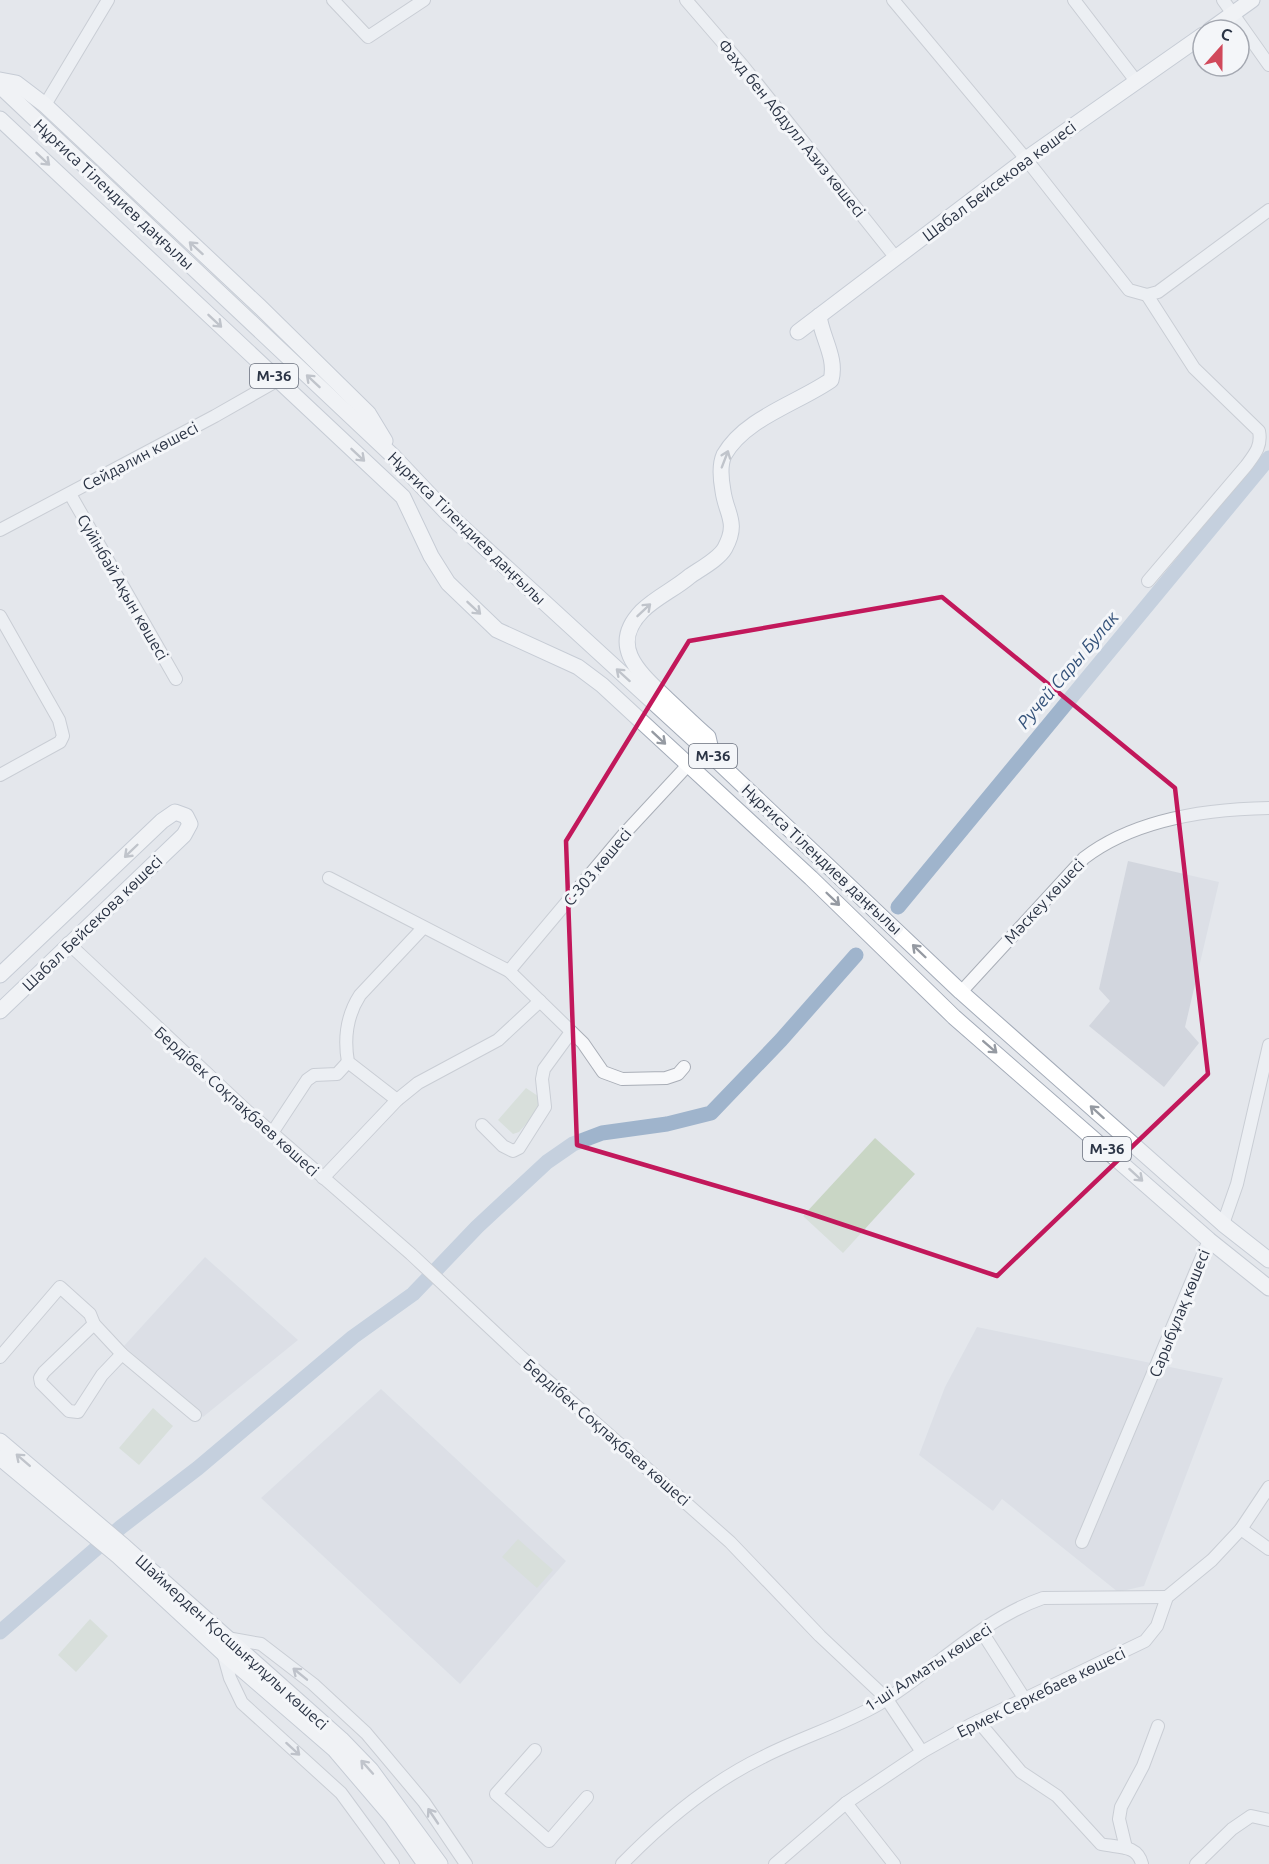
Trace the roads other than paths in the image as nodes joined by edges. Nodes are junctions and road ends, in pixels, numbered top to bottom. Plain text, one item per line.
1 (108, 0) edge
2 (333, 0) edge
3 (686, 0) edge
4 (893, 0) edge
5 (1074, 0) edge
6 (1223, 0) edge
7 (1252, 0) edge
8 (423, 1) edge
9 (1233, 14) junction
10 (1227, 18) edge
11 (1191, 42) edge
12 (1269, 65) edge
13 (0, 80) edge
14 (1136, 81) junction
15 (0, 86) edge
16 (45, 105) junction
17 (0, 119) edge
18 (65, 124) junction
19 (1026, 159) junction
20 (82, 164) junction
21 (1269, 210) edge
22 (896, 258) junction
23 (207, 281) junction
24 (1144, 294) junction
25 (188, 296) junction
26 (819, 316) junction
27 (798, 332) dead end
28 (278, 380) junction
29 (394, 457) junction
30 (418, 482) junction
31 (70, 494) junction
32 (403, 497) junction
33 (0, 530) edge
34 (1148, 580) dead end
35 (0, 616) edge
36 (176, 679) dead end
37 (712, 756) junction
38 (688, 765) junction
39 (0, 775) edge
40 (1269, 808) edge
41 (825, 862) junction
42 (329, 878) dead end
43 (811, 878) junction
44 (423, 928) junction
45 (68, 943) junction
46 (509, 971) junction
47 (0, 975) edge
48 (961, 992) junction
49 (540, 1001) junction
50 (946, 1008) junction
51 (0, 1011) edge
52 (571, 1032) junction
53 (1268, 1052) edge
54 (348, 1062) junction
55 (684, 1067) dead end
56 (397, 1100) junction
57 (482, 1125) dead end
58 (272, 1132) junction
59 (323, 1178) junction
60 (1223, 1224) junction
61 (1209, 1240) junction
62 (1269, 1260) edge
63 (1269, 1288) edge
64 (93, 1324) junction
65 (122, 1354) junction
66 (0, 1357) edge
67 (195, 1415) dead end
68 (0, 1441) edge
69 (0, 1458) edge
70 (1269, 1487) edge
71 (1241, 1529) junction
72 (96, 1530) junction
73 (1082, 1542) dead end
74 (1269, 1549) edge
75 (122, 1552) junction
76 (1167, 1597) junction
77 (982, 1632) junction
78 (227, 1638) junction
79 (223, 1653) junction
80 (886, 1698) junction
81 (1024, 1698) junction
82 (978, 1721) junction
83 (1158, 1726) dead end
84 (534, 1750) dead end
85 (922, 1752) junction
86 (587, 1797) dead end
87 (846, 1803) junction
88 (1269, 1820) edge
89 (1126, 1848) junction
90 (393, 1864) edge
91 (425, 1864) edge
92 (440, 1864) edge
93 (466, 1864) edge
94 (622, 1864) edge
95 (775, 1864) edge
96 (894, 1864) edge
97 (1142, 1864) edge
98 (1196, 1864) edge

1 - 16 street
2 - 8 street
3 - 22 street, Фахд бен Абдулл Азиз көшесі
4 - 19 street
5 - 14 street
6 - 9 street
7 - 9 main road
9 - 10 main road
9 - 12 street
11 - 14 main road, Шабал Бейсекова көшесі
13 - 16 main road
14 - 19 main road, Шабал Бейсекова көшесі
15 - 20 main road, Нұрғиса Тілендиев даңғылы / M-36
16 - 18 main road
17 -> 25 main road, Нұрғиса Тілендиев даңғылы / M-36
18 - 20 main road
29 -> 18 main road
19 - 22 main road, Шабал Бейсекова көшесі
19 - 24 street
20 - 23 main road, Нұрғиса Тілендиев даңғылы / M-36
21 - 24 street
22 - 26 main road, Шабал Бейсекова көшесі
23 - 25 main road
29 -> 23 main road, Нұрғиса Тілендиев даңғылы / M-36
24 - 34 street
25 -> 28 main road, Нұрғиса Тілендиев даңғылы / M-36
26 - 27 main road, Шабал Бейсекова көшесі
37 -> 26 main road
28 - 31 street, Сейдалин көшесі
28 -> 32 main road, Нұрғиса Тілендиев даңғылы / M-36
29 - 30 main road, Нұрғиса Тілендиев даңғылы / M-36
30 - 32 main road
37 -> 30 main road, Нұрғиса Тілендиев даңғылы / M-36
31 - 33 street, Сейдалин көшесі
31 - 36 street, Сүйінбай Ақын көшесі
32 -> 38 main road, Нұрғиса Тілендиев даңғылы / M-36
35 - 39 street
37 - 41 main road, Нұрғиса Тілендиев даңғылы / M-36
38 - 43 main road, Нұрғиса Тілендиев даңғылы / M-36
38 - 46 street, С-303 көшесі
40 - 48 street, Мәскеу көшесі
41 - 43 main road
48 -> 41 main road, Нұрғиса Тілендиев даңғылы / M-36
42 - 44 street
43 -> 50 main road, Нұрғиса Тілендиев даңғылы / M-36
44 - 46 street
44 - 54 street
45 -> 47 main road, Шабал Бейсекова көшесі
45 - 51 main road, Шабал Бейсекова көшесі
45 - 58 street, Бердібек Соқпақбаев көшесі
46 - 49 street
48 - 50 main road, Мәскеу көшесі
60 -> 48 main road, M-36
49 - 52 street
49 - 56 street
50 -> 61 main road, M-36
52 - 55 street
52 - 57 street
53 - 60 street, Сарыбұлақ көшесі
54 - 56 street
54 - 58 street
56 - 59 street
58 - 59 street, Бердібек Соқпақбаев көшесі
59 - 80 street, Бердібек Соқпақбаев көшесі
60 - 61 main road, Сарыбұлақ көшесі
60 - 62 main road, M-36
61 - 63 main road, M-36
61 - 73 street, Сарыбұлақ көшесі
64 - 65 street
64 - 65 street
64 - 66 street
65 - 67 street
72 -> 68 main road, Шаймерден Қосшығұлұлы көшесі
69 - 72 main road, Шаймерден Қосшығұлұлы көшесі
70 - 71 street
71 - 74 street
71 - 76 street
72 - 75 main road, Шаймерден Қосшығұлұлы көшесі
75 - 78 main road, Шаймерден Қосшығұлұлы көшесі
75 - 79 main road, Шаймерден Қосшығұлұлы көшесі
76 - 77 street, 1-ші Алматы көшесі
76 - 81 street, Ермек Серкебаев көшесі
77 - 80 street, 1-ші Алматы көшесі
77 - 81 street
92 -> 78 main road, Шаймерден Қосшығұлұлы көшесі
93 -> 78 street
79 -> 90 street
79 - 91 main road, Шаймерден Қосшығұлұлы көшесі
80 - 85 street, Бердібек Соқпақбаев көшесі
80 - 94 street, 1-ші Алматы көшесі
81 - 82 street, Ермек Серкебаев көшесі
82 - 85 street, Ермек Серкебаев көшесі
82 - 89 street
83 - 89 street
84 - 86 street
85 - 87 street, Ермек Серкебаев көшесі
87 - 95 street, Ермек Серкебаев көшесі
87 - 96 street
88 - 98 street
89 - 97 street

